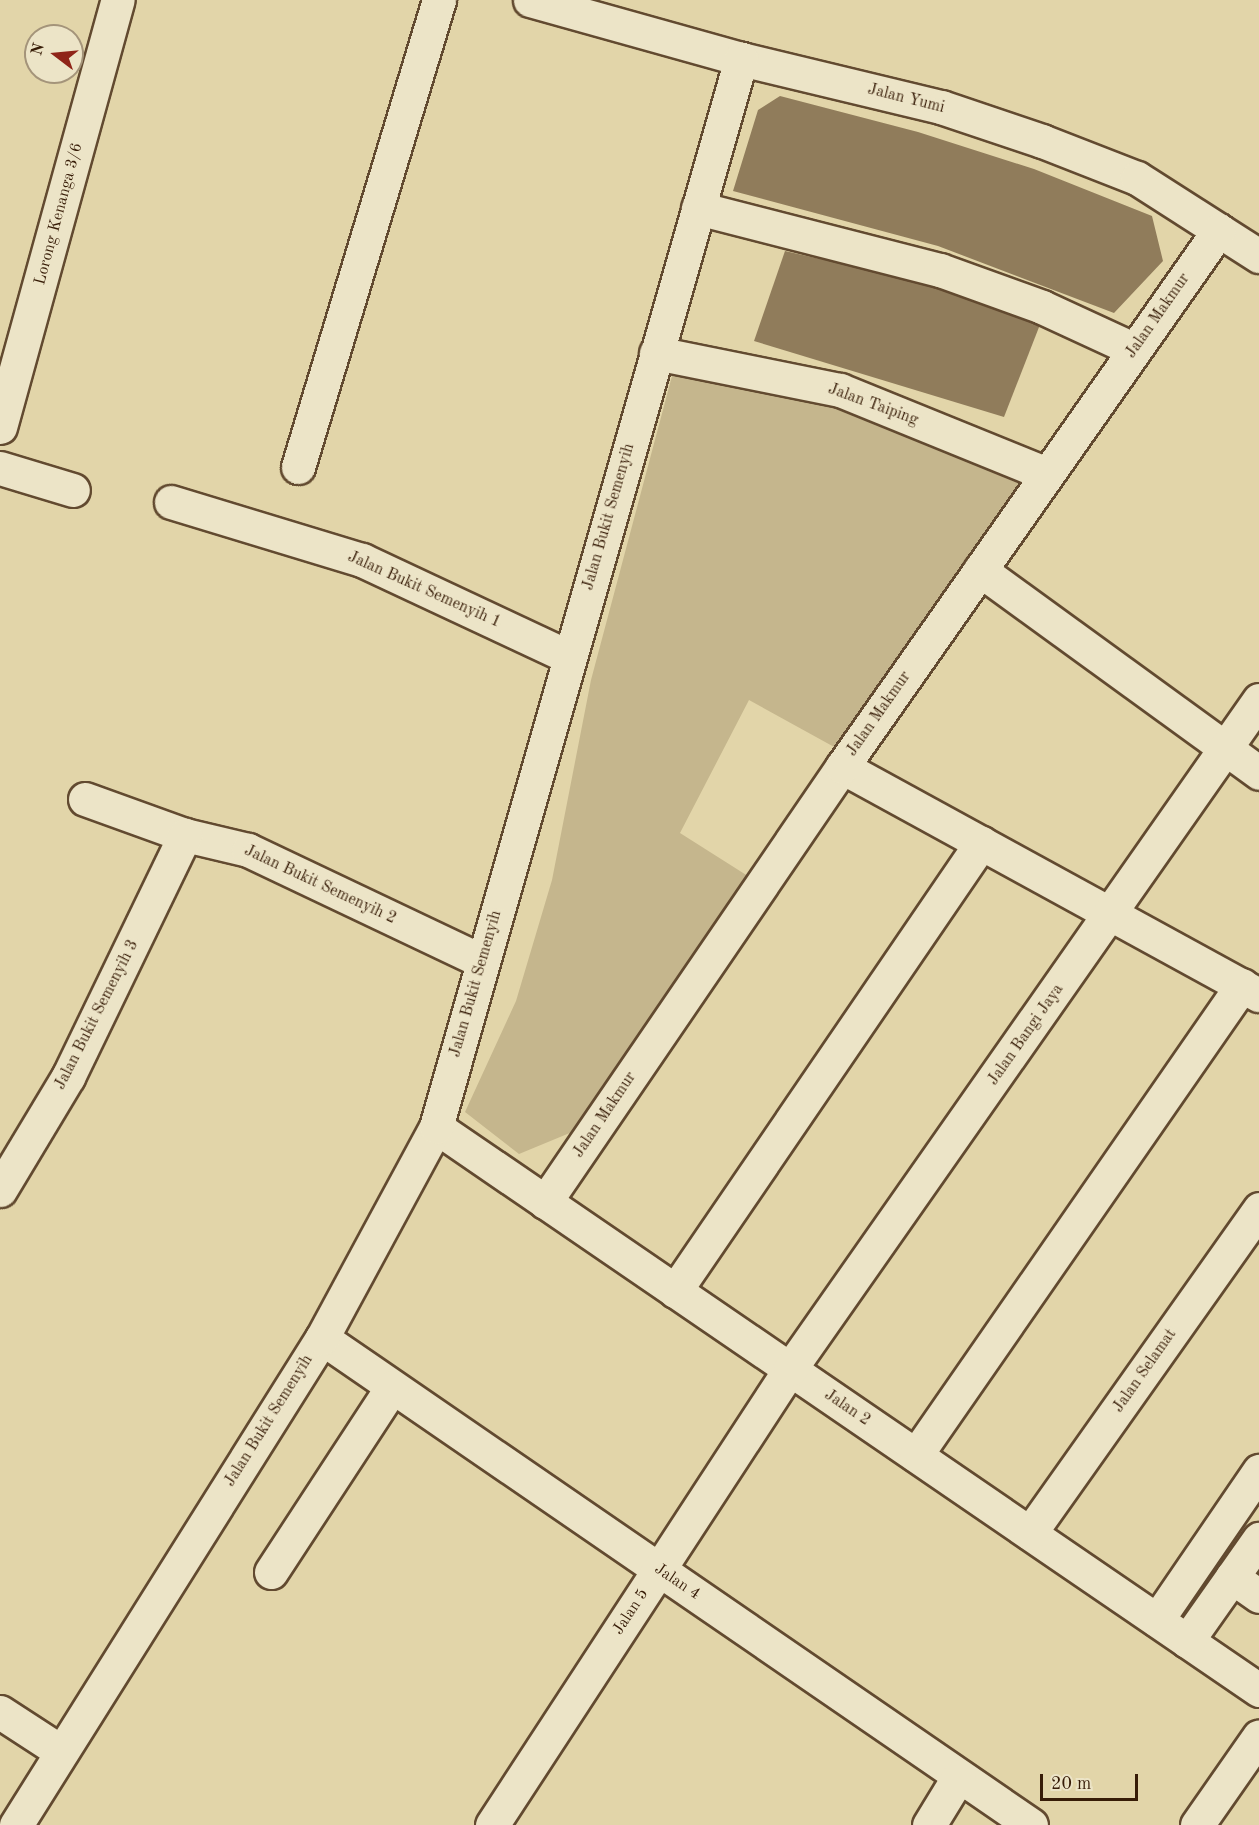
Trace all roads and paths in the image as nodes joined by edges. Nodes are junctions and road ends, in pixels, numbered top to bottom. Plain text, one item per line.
1 (118, 0) edge
2 (439, 0) edge
3 (530, 0) edge
4 (741, 59) junction
5 (698, 208) junction
6 (1219, 230) junction
7 (1259, 256) edge
8 (1134, 350) junction
9 (656, 353) junction
10 (0, 427) edge
11 (298, 467) dead end
12 (0, 468) edge
13 (1047, 474) junction
14 (73, 490) dead end
15 (171, 502) dead end
16 (980, 570) junction
17 (569, 657) junction
18 (1259, 700) edge
19 (1226, 748) junction
20 (842, 767) junction
21 (1259, 773) edge
22 (85, 799) dead end
23 (186, 835) junction
24 (981, 843) junction
25 (1112, 914) junction
26 (482, 961) junction
27 (1250, 990) edge
28 (436, 1127) junction
29 (0, 1190) edge
30 (545, 1202) junction
31 (1259, 1209) edge
32 (675, 1291) junction
33 (322, 1338) junction
34 (790, 1369) junction
35 (392, 1386) junction
36 (916, 1455) junction
37 (1259, 1471) edge
38 (1030, 1533) junction
39 (1259, 1539) edge
40 (659, 1570) junction
41 (271, 1572) dead end
42 (1232, 1577) junction
43 (1259, 1596) edge
44 (1157, 1620) junction
45 (1187, 1641) junction
46 (1259, 1690) edge
47 (0, 1712) edge
48 (1259, 1736) edge
49 (60, 1751) junction
50 (959, 1776) junction
51 (16, 1825) edge
52 (492, 1825) edge
53 (930, 1825) edge
54 (1031, 1825) edge
55 (1197, 1825) edge

1 - 10 street, Lorong Kenanga 3/6
2 - 11 street
3 - 4 street, Jalan Yumi
4 - 5 street, Jalan Bukit Semenyih
4 - 6 street, Jalan Yumi
5 - 8 street
5 - 9 street, Jalan Bukit Semenyih
6 - 7 street, Jalan Yumi
6 - 8 street, Jalan Makmur
8 - 13 street, Jalan Makmur
9 - 13 street, Jalan Taiping
9 - 17 street, Jalan Bukit Semenyih
12 - 14 street
13 - 16 street, Jalan Makmur
15 - 17 street, Jalan Bukit Semenyih 1
16 - 19 street
16 - 20 street, Jalan Makmur
17 - 26 street, Jalan Bukit Semenyih
18 - 19 street, Jalan Bangi Jaya
19 - 21 street
19 - 25 street, Jalan Bangi Jaya
20 - 24 street
20 - 30 street, Jalan Makmur
22 - 23 street, Jalan Bukit Semenyih 2
23 - 26 street, Jalan Bukit Semenyih 2
23 - 29 street, Jalan Bukit Semenyih 3
24 - 25 street
24 - 32 street
25 - 27 street
25 - 34 street, Jalan Bangi Jaya
26 - 28 street, Jalan Bukit Semenyih
27 - 36 street
28 - 30 street, Jalan 2
28 - 33 street, Jalan Bukit Semenyih
30 - 32 street, Jalan 2
31 - 38 street, Jalan Selamat
32 - 34 street, Jalan 2
33 - 35 street, Jalan 4
33 - 49 street, Jalan Bukit Semenyih
34 - 36 street, Jalan 2
34 - 40 street, Jalan 5
35 - 40 street, Jalan 4
35 - 41 street
36 - 38 street, Jalan 2
37 - 44 street
38 - 44 street, Jalan 2
39 - 42 street
40 - 50 street, Jalan 4
40 - 52 street, Jalan 5
42 - 43 street
42 - 45 street
44 - 45 street, Jalan 2
45 - 46 street, Jalan 2
47 - 49 street
48 - 55 street
49 - 51 street, Jalan Bukit Semenyih
50 - 53 street
50 - 54 street, Jalan 4

